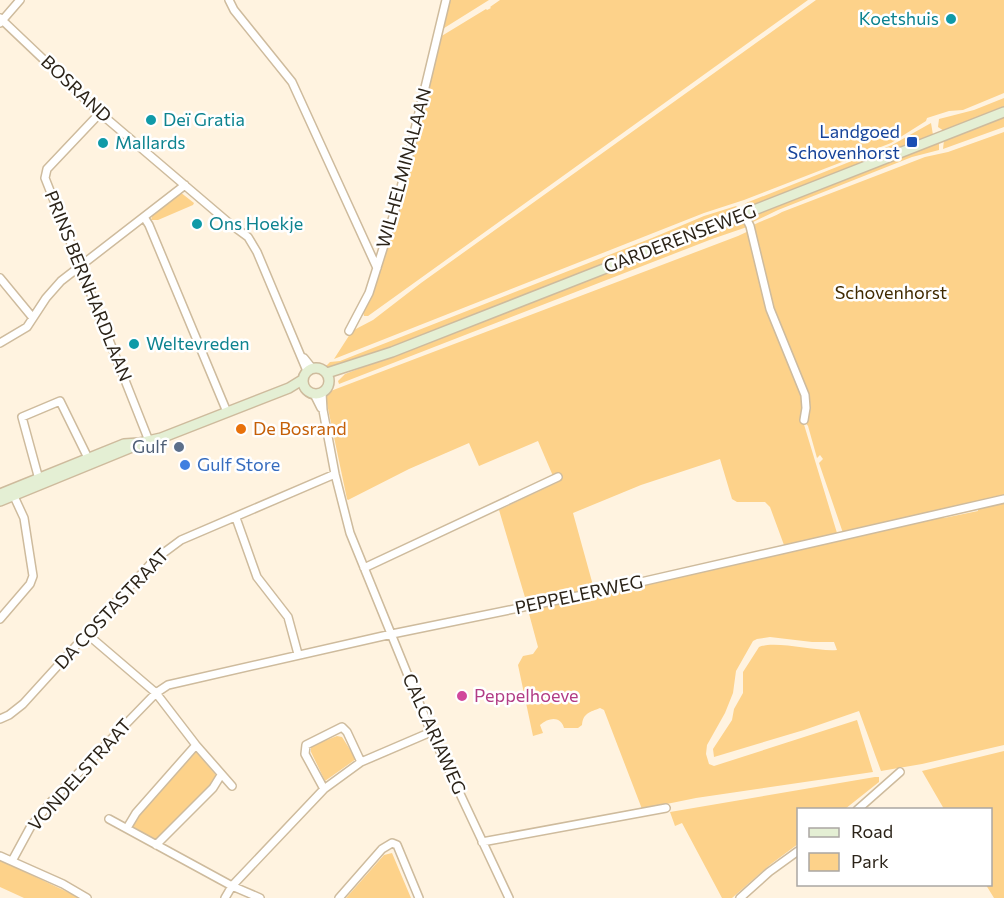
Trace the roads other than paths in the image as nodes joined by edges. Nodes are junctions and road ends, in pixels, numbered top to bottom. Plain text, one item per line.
1 (20, 0) edge
2 (229, 0) edge
3 (446, 0) edge
4 (1, 20) edge
5 (1004, 112) edge
6 (100, 113) junction
7 (185, 185) junction
8 (744, 214) junction
9 (144, 217) junction
10 (81, 267) junction
11 (377, 268) junction
12 (0, 278) edge
13 (33, 318) junction
14 (350, 331) dead end
15 (0, 343) edge
16 (309, 369) junction
17 (328, 375) junction
18 (303, 383) junction
19 (318, 394) junction
20 (227, 412) junction
21 (804, 420) dead end
22 (149, 441) junction
23 (90, 461) junction
24 (335, 474) junction
25 (558, 477) dead end
26 (40, 481) junction
27 (12, 492) junction
28 (1, 495) edge
29 (1004, 499) edge
30 (236, 518) junction
31 (364, 568) junction
32 (0, 619) edge
33 (87, 634) junction
34 (392, 634) junction
35 (298, 654) junction
36 (156, 693) junction
37 (0, 719) edge
38 (431, 732) junction
39 (196, 746) junction
40 (361, 762) junction
41 (900, 772) dead end
42 (221, 775) junction
43 (232, 786) dead end
44 (324, 789) junction
45 (666, 808) dead end
46 (858, 808) edge
47 (109, 819) dead end
48 (126, 828) junction
49 (482, 842) junction
50 (156, 845) junction
51 (797, 852) edge
52 (0, 856) edge
53 (12, 861) junction
54 (232, 886) junction
55 (87, 898) edge
56 (225, 898) edge
57 (261, 898) edge
58 (339, 898) edge
59 (420, 898) edge
60 (509, 898) edge
61 (740, 898) edge

1 - 4 street
2 - 11 street
3 - 11 street, WILHELMINALAAN
4 - 6 street, BOSRAND
5 - 8 main road, GARDERENSEWEG
6 - 7 street, BOSRAND
6 - 10 street, PRINS BERNHARDLAAN
7 - 9 street
7 - 16 street, BOSRAND
8 - 17 main road, GARDERENSEWEG
8 - 21 street
9 - 10 street
9 - 20 street
10 - 13 street
10 - 22 street, PRINS BERNHARDLAAN
11 - 14 street, WILHELMINALAAN
12 - 13 street
13 - 15 street
16 - 17 main road
16 - 18 main road
17 - 19 main road
18 - 19 main road
18 - 20 main road
19 - 24 street, CALCARIAWEG
20 - 22 main road
22 - 23 main road
23 - 26 main road
23 - 26 street
24 - 30 street, DA COSTASTRAAT
24 - 31 street, CALCARIAWEG
25 - 31 street
26 - 27 main road
27 - 28 main road
27 - 32 street
29 - 34 street, PEPPELERWEG
30 - 33 street, DA COSTASTRAAT
30 - 35 street
31 - 34 street, CALCARIAWEG
33 - 36 street
33 - 37 street, DA COSTASTRAAT
34 - 35 street, PEPPELERWEG
34 - 38 street, CALCARIAWEG
35 - 36 street, PEPPELERWEG
36 - 39 street
36 - 53 street, VONDELSTRAAT
38 - 40 street
38 - 49 street, CALCARIAWEG
39 - 42 street
39 - 48 street
40 - 44 street
40 - 44 street
41 - 46 street
42 - 43 street
42 - 50 street
44 - 54 street
45 - 49 street
47 - 48 street
48 - 50 street
49 - 60 street, CALCARIAWEG
50 - 54 street
51 - 61 street
52 - 53 street
53 - 55 street
54 - 56 street
54 - 57 street
58 - 59 street

